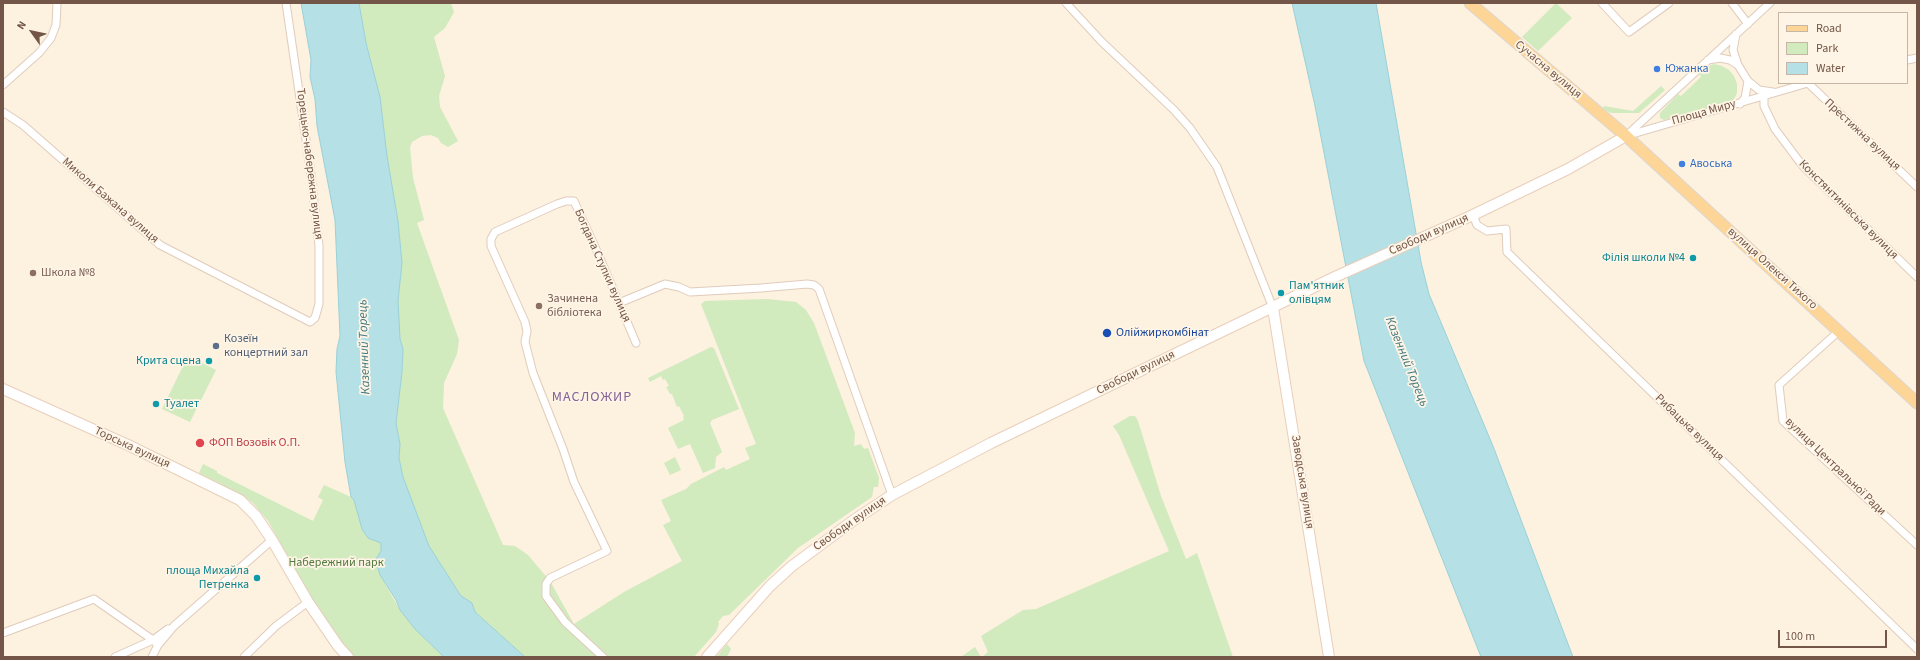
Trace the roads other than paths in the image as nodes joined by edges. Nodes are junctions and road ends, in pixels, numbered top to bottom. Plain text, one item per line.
1 (57, 3) edge
2 (286, 3) edge
3 (1066, 3) edge
4 (1470, 3) edge
5 (1602, 3) edge
6 (1669, 3) edge
7 (1732, 3) edge
8 (1770, 3) edge
9 (1748, 24) junction
10 (1736, 34) junction
11 (1707, 60) junction
12 (1738, 65) junction
13 (1748, 81) junction
14 (1805, 84) edge
15 (1809, 84) edge
16 (3, 85) edge
17 (1776, 93) junction
18 (1764, 97) junction
19 (1740, 104) junction
20 (3, 112) edge
21 (1626, 136) junction
22 (1917, 187) edge
23 (1474, 215) junction
24 (1917, 277) edge
25 (619, 303) junction
26 (1273, 308) junction
27 (310, 322) joint
28 (1839, 331) junction
29 (636, 343) dead end
30 (3, 389) edge
31 (1917, 403) edge
32 (892, 495) junction
33 (272, 540) junction
34 (1917, 545) edge
35 (308, 602) junction
36 (3, 633) edge
37 (155, 642) junction
38 (1917, 649) edge
39 (116, 657) edge
40 (152, 657) edge
41 (244, 657) edge
42 (348, 657) edge
43 (603, 657) edge
44 (707, 657) edge
45 (1329, 657) edge

1 - 16 street
2 - 27 street, Торецько-набережна вулиця
3 - 26 street
4 - 21 main road, Сучасна вулиця
5 - 6 street
7 - 9 street
8 - 9 street, Площа Миру
9 - 10 street, Площа Миру
10 - 11 street, Площа Миру
10 - 12 street
11 - 12 street
11 - 21 street, Площа Миру
12 - 13 street
13 - 17 street
13 - 19 street, Площа Миру
14 - 17 street
15 - 22 street, Престижна вулиця
17 - 18 street
18 - 19 street
18 - 24 street, Констянтинівська вулиця
19 - 21 street, Площа Миру
20 - 27 street, Миколи Бажана вулиця
21 - 23 main road, Свободи вулиця
21 - 28 main road, вулиця Олекси Тихого
23 - 26 main road, Свободи вулиця
23 - 38 street, Рибацька вулиця
25 - 29 street, Богдана Ступки вулиця
25 - 32 street
25 - 43 street, Богдана Ступки вулиця
26 - 32 main road, Свободи вулиця
26 - 45 main road, Заводська вулиця
28 - 31 main road, вулиця Олекси Тихого
28 - 34 street, вулиця Центральної Ради
30 - 33 main road, Торська вулиця
32 - 44 main road, Свободи вулиця
33 - 35 main road
33 - 37 street
35 - 41 street
35 - 42 main road
36 - 37 street
37 - 39 street
37 - 40 street

